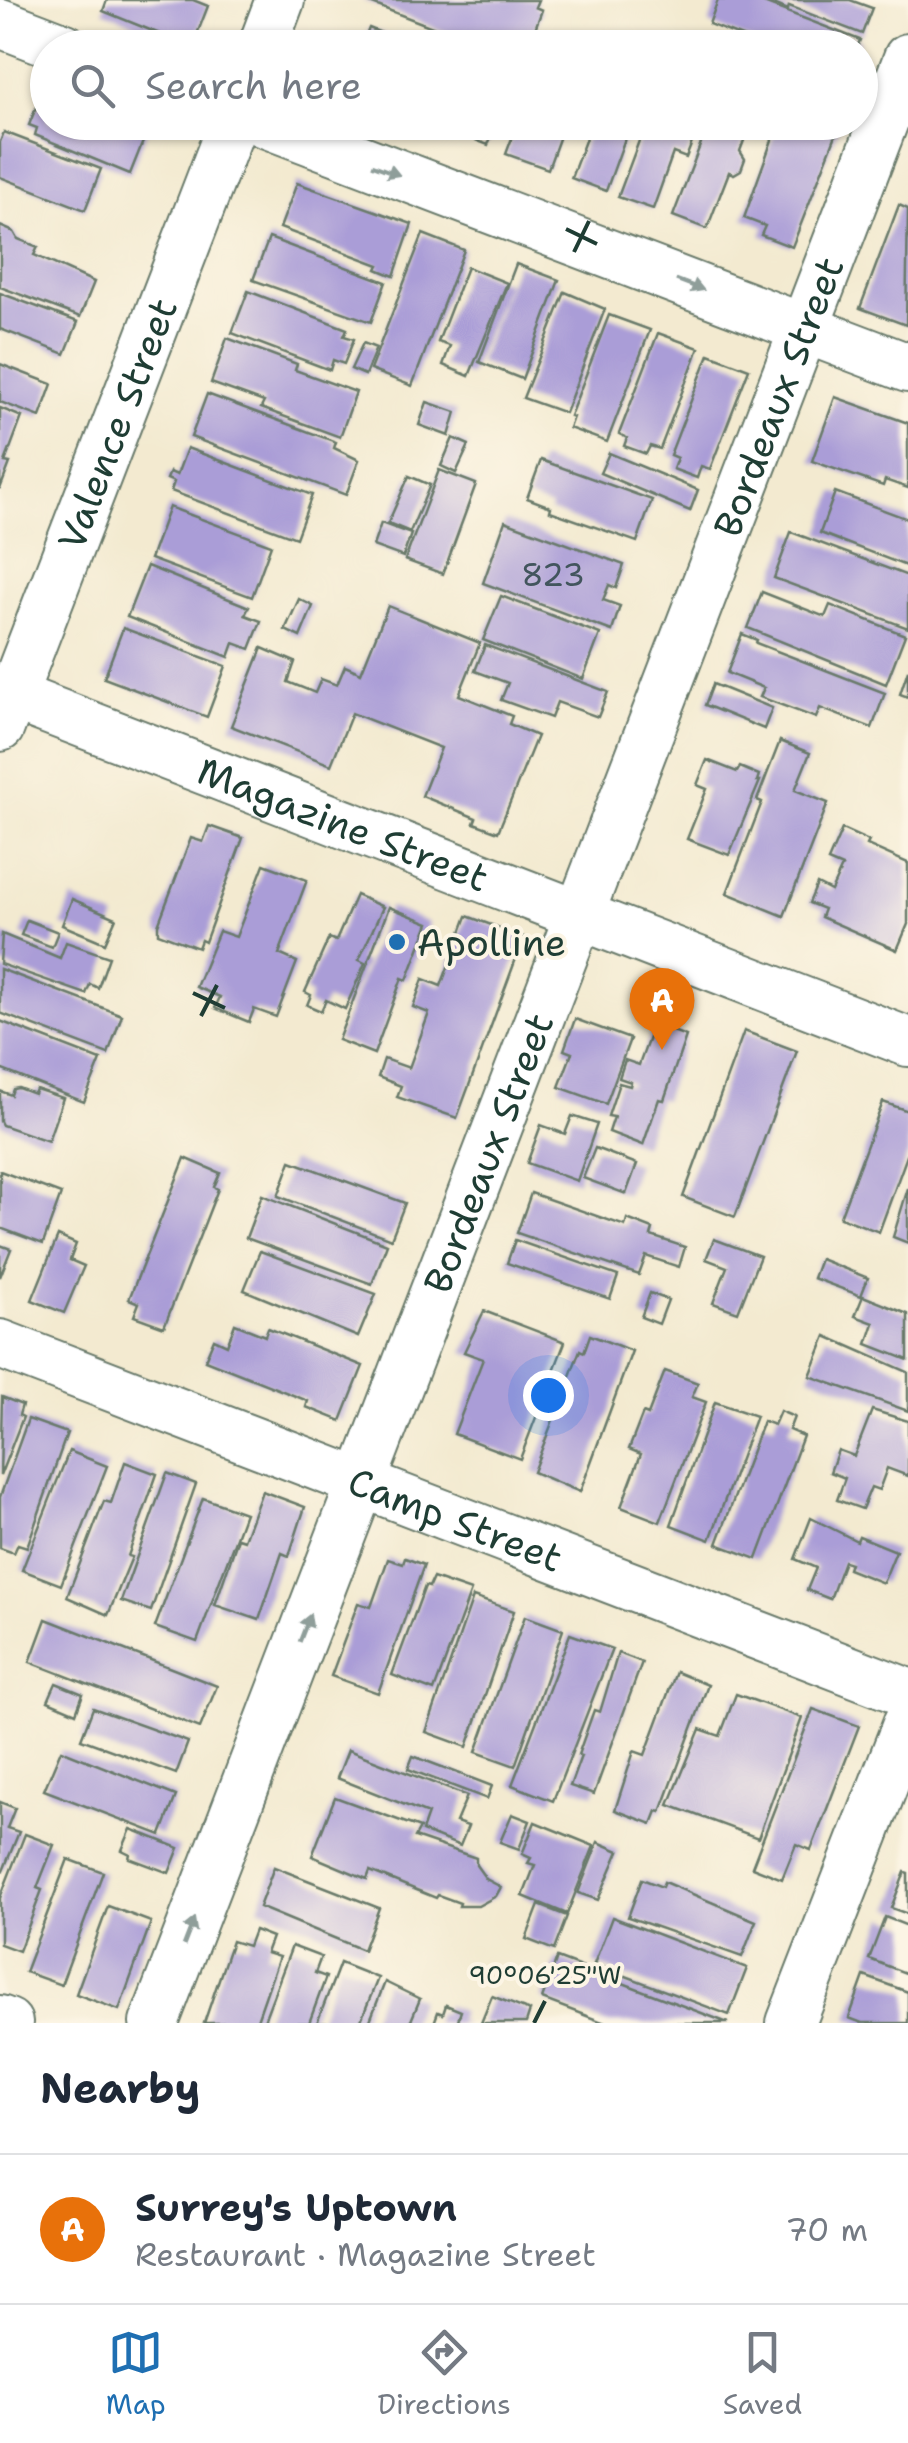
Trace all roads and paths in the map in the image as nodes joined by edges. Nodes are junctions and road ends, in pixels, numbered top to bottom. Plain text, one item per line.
1 (280, 0) edge
2 (0, 22) edge
3 (269, 30) edge
4 (30, 34) edge
5 (908, 58) edge
6 (878, 136) edge
7 (226, 140) edge
8 (309, 140) edge
9 (877, 140) edge
10 (804, 329) junction
11 (908, 368) edge
12 (4, 704) edge
13 (579, 916) junction
14 (908, 1042) edge
15 (0, 1344) edge
16 (361, 1483) junction
17 (908, 1692) edge
18 (908, 1722) edge
19 (0, 2020) edge
20 (8, 2023) edge
21 (154, 2023) edge
22 (792, 2023) edge

1 - 3 street
2 - 4 street
5 - 6 street, Bordeaux Street
7 - 12 street, Valence Street
8 -> 10 street
9 - 10 street, Bordeaux Street
10 - 11 street
10 - 13 street, Bordeaux Street
12 - 13 street, Magazine Street
13 - 14 street, Magazine Street
13 - 16 street, Bordeaux Street
15 - 16 street, Camp Street
16 - 17 street, Camp Street
21 -> 16 street, Bordeaux Street
18 - 22 street
19 - 20 street

